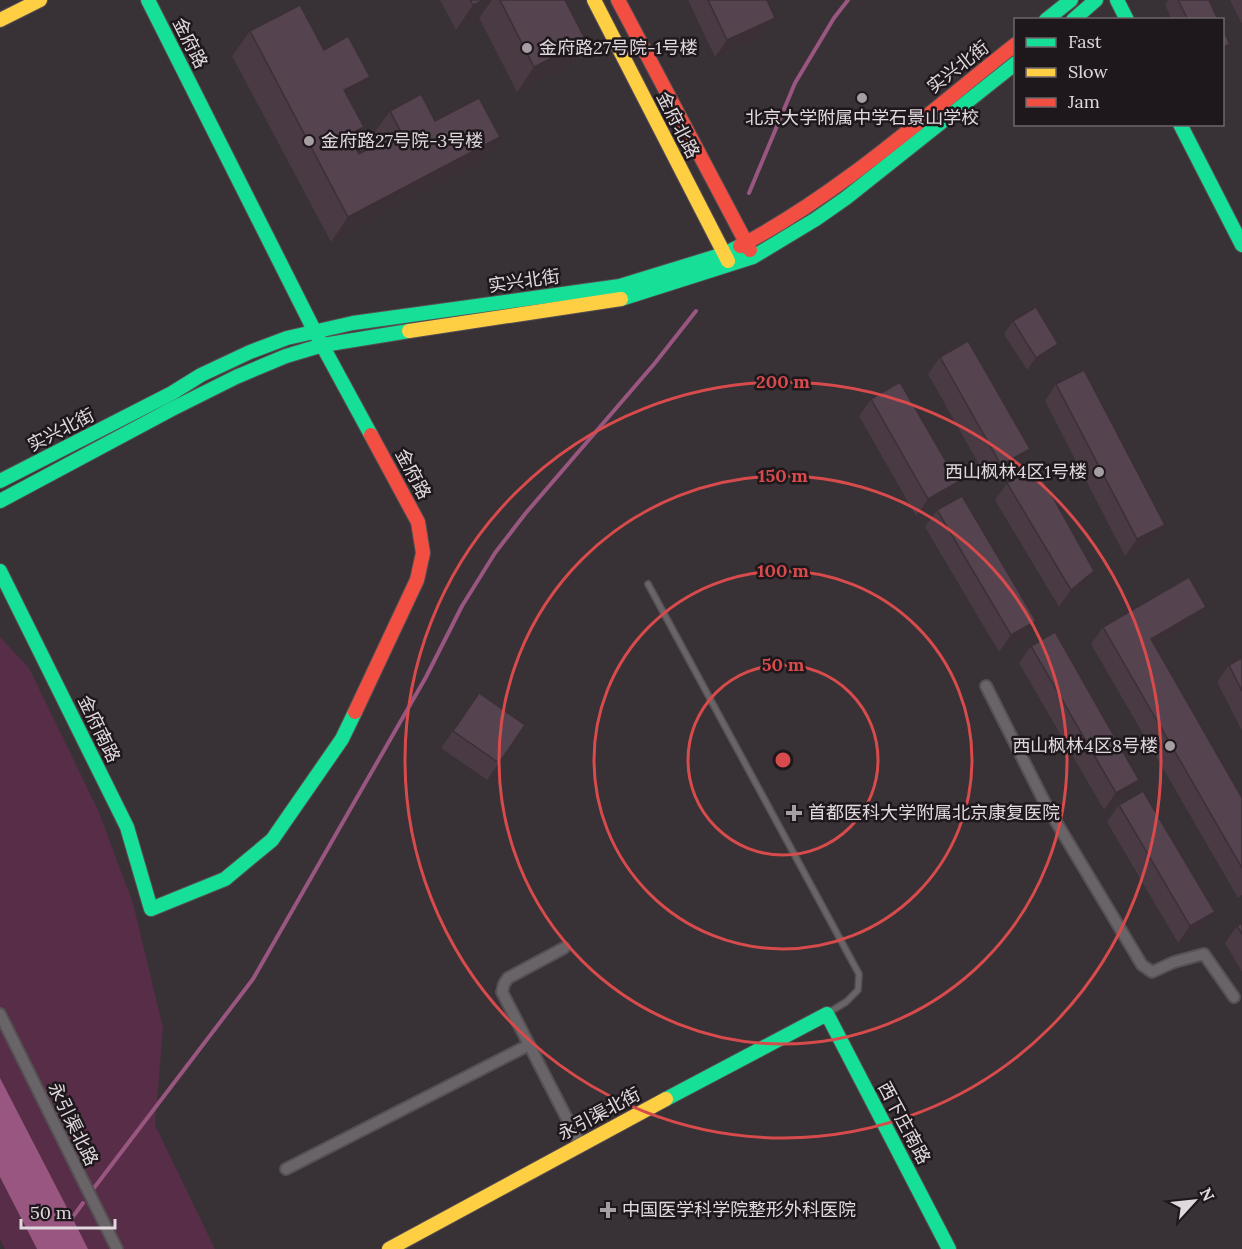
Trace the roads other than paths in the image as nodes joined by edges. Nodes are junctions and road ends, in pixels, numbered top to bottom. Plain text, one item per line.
1 (40, 0) edge
2 (148, 0) edge
3 (594, 0) edge
4 (618, 0) edge
5 (1071, 0) edge
6 (1096, 0) edge
7 (1116, 0) edge
8 (1049, 18) edge
9 (1075, 18) edge
10 (1126, 18) edge
11 (0, 20) edge
12 (1014, 46) edge
13 (1014, 65) edge
14 (1181, 126) edge
15 (747, 243) junction
16 (1242, 244) edge
17 (753, 257) junction
18 (727, 260) junction
19 (315, 332) junction
20 (323, 345) junction
21 (0, 481) edge
22 (0, 501) edge
23 (0, 571) edge
24 (648, 584) dead end
25 (986, 686) dead end
26 (151, 909) joint
27 (564, 948) dead end
28 (1234, 997) dead end
29 (0, 1014) edge
30 (827, 1014) junction
31 (529, 1045) junction
32 (580, 1144) junction
33 (286, 1169) dead end
34 (117, 1249) edge
35 (389, 1249) edge
36 (949, 1249) edge

1 - 11 main road
2 - 19 main road, 金府路
3 - 18 main road, 金府北路
4 - 15 main road, 金府北路
5 - 8 main road
6 - 9 main road
7 - 10 main road
12 - 15 main road, 实兴北街
13 - 17 main road, 实兴北街
14 - 16 main road
15 - 17 main road, 金府北路
15 - 18 main road, 实兴北街
17 - 18 main road, 实兴北街
18 - 19 main road, 实兴北街
18 - 20 main road, 实兴北街
19 - 20 main road, 金府路
19 - 21 main road, 实兴北街
20 - 22 main road, 实兴北街
20 - 26 main road, 金府路
23 - 26 main road, 金府南路
24 - 30 lane
25 - 28 street
27 - 31 street
29 - 34 street, 永引渠北路
30 - 32 main road, 永引渠北街
30 - 36 main road, 西下庄南路
31 - 32 street
31 - 33 street
32 - 35 main road, 永引渠北街

